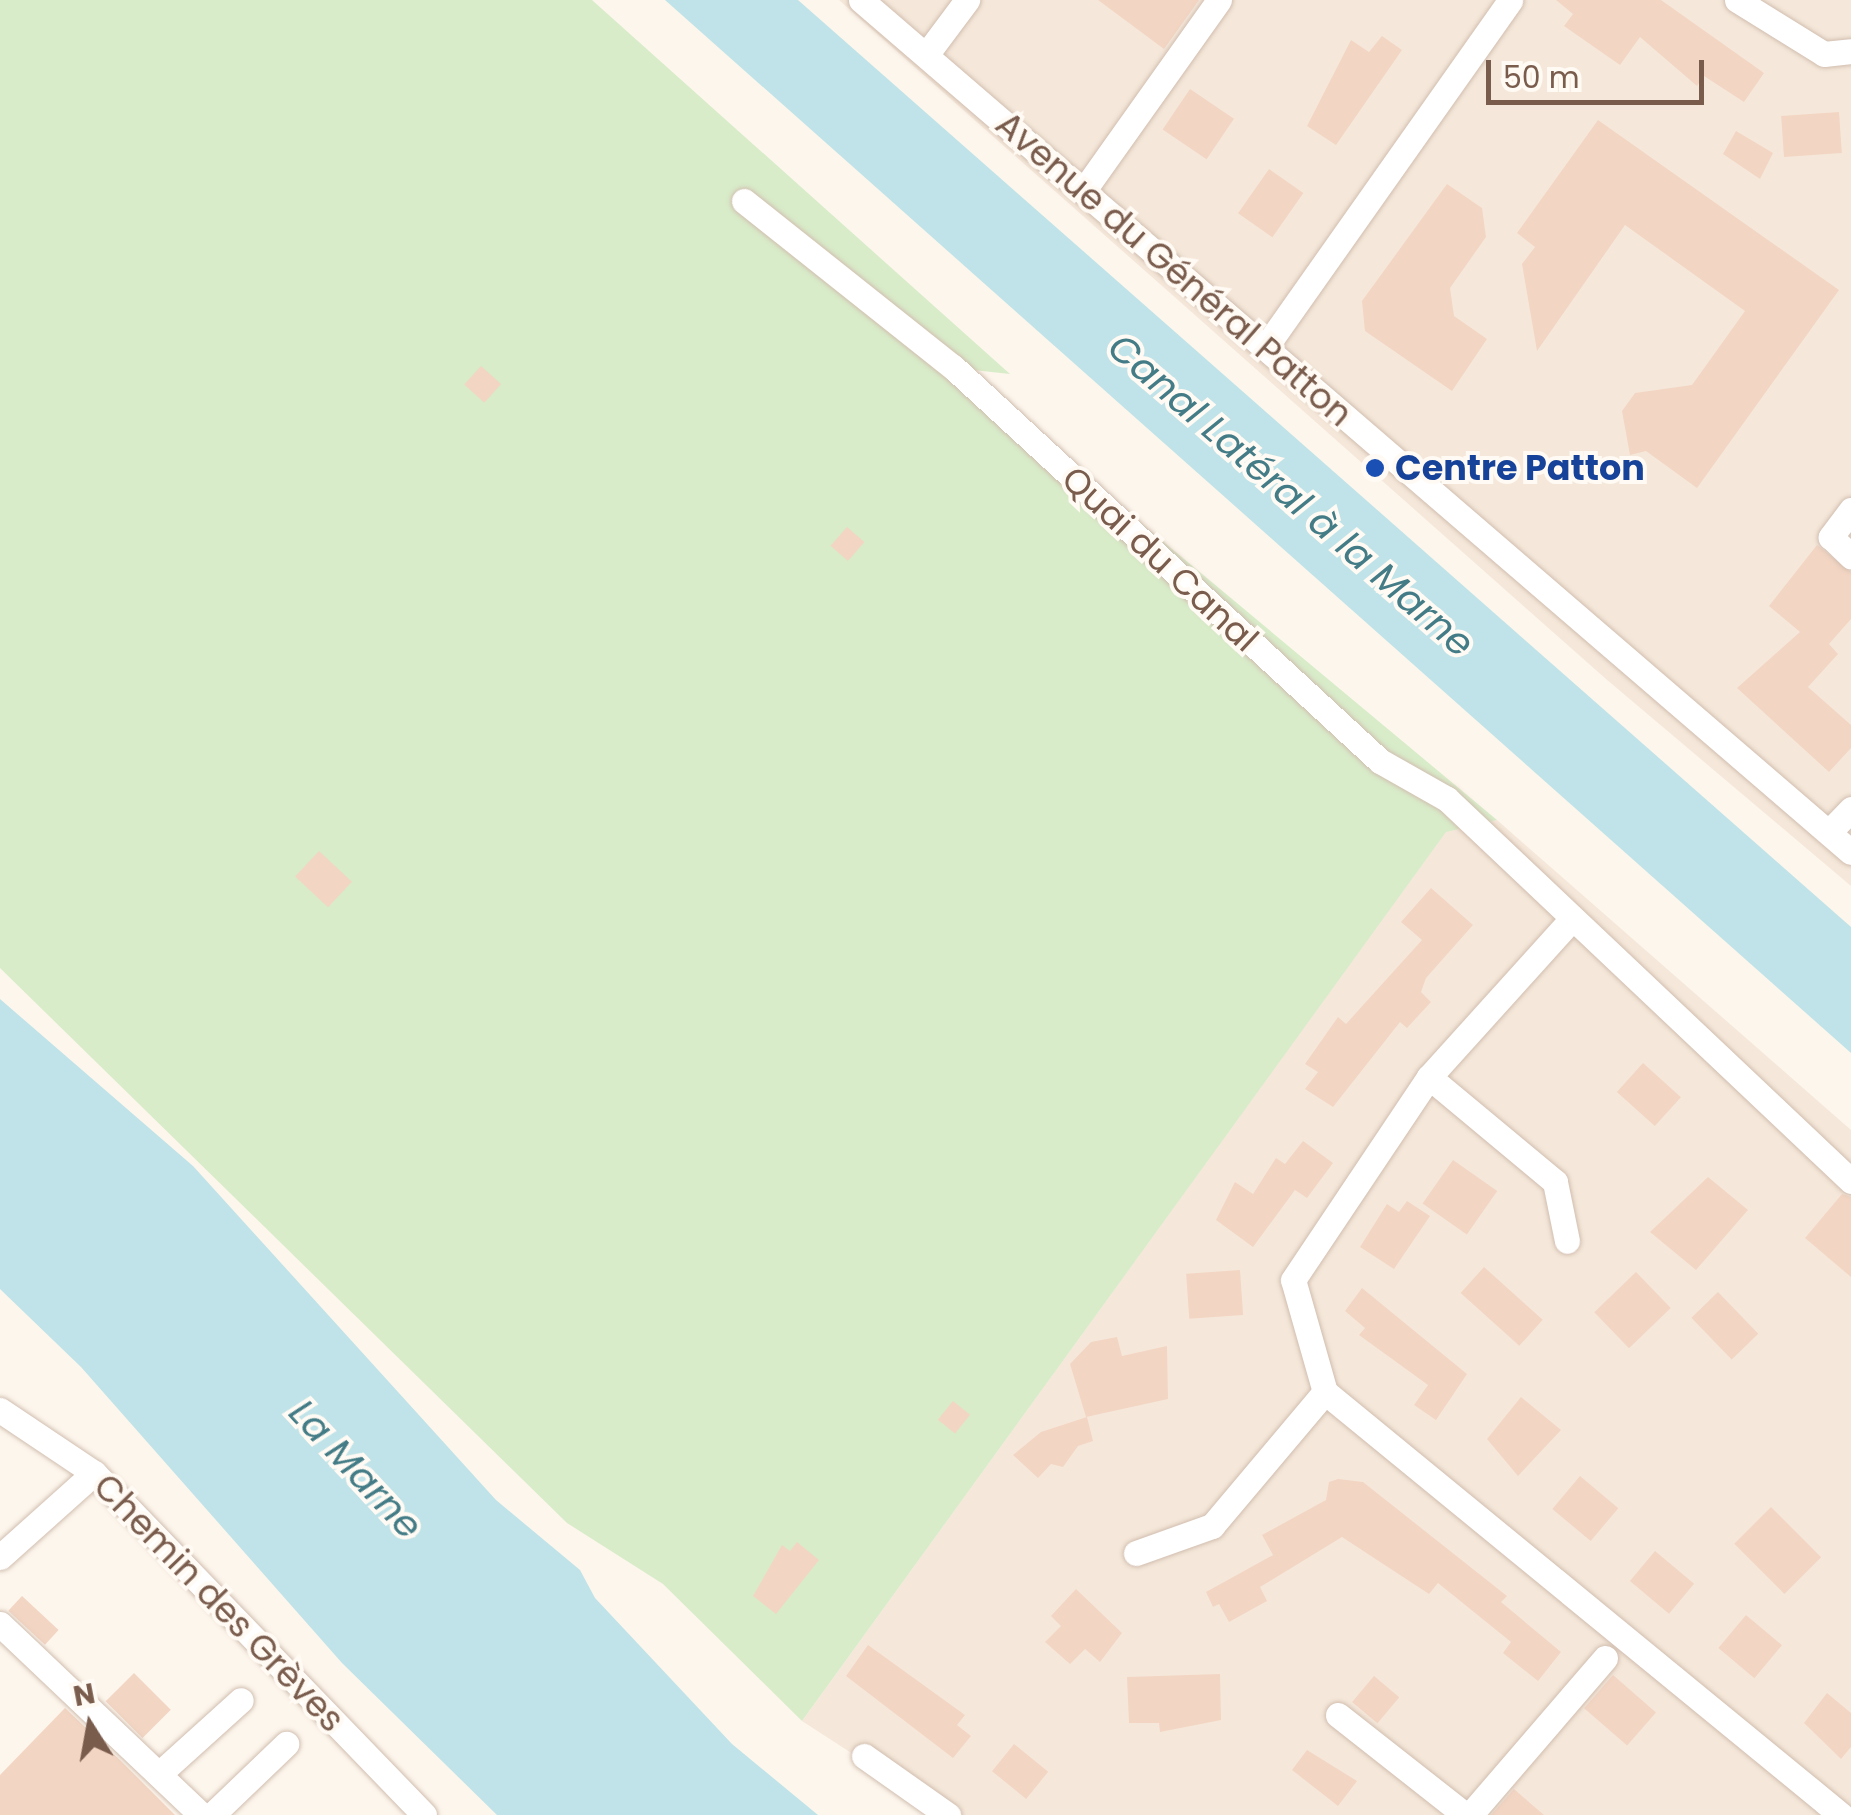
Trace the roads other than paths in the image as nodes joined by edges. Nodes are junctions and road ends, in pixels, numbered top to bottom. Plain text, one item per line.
1 (861, 0) edge
2 (967, 0) edge
3 (1219, 0) edge
4 (1510, 0) edge
5 (1737, 0) edge
6 (1851, 52) edge
7 (926, 55) junction
8 (1084, 190) junction
9 (744, 200) dead end
10 (1267, 345) junction
11 (1851, 510) edge
12 (1851, 556) edge
13 (1851, 810) edge
14 (1830, 832) junction
15 (1851, 852) edge
16 (1569, 922) junction
17 (1429, 1078) junction
18 (1851, 1181) edge
19 (1567, 1241) dead end
20 (1325, 1392) junction
21 (0, 1410) edge
22 (94, 1473) junction
23 (1136, 1553) dead end
24 (0, 1556) edge
25 (0, 1624) edge
26 (1605, 1658) dead end
27 (241, 1700) dead end
28 (1338, 1715) dead end
29 (286, 1744) dead end
30 (864, 1756) dead end
31 (159, 1774) junction
32 (202, 1815) edge
33 (212, 1815) edge
34 (424, 1815) edge
35 (948, 1815) edge
36 (1467, 1815) edge
37 (1841, 1815) edge

1 - 7 street, Avenue du Général Patton
2 - 7 street
3 - 8 street
4 - 10 street
5 - 6 street
7 - 8 street, Avenue du Général Patton
8 - 10 street, Avenue du Général Patton
9 - 16 street, Quai du Canal
10 - 14 street, Avenue du Général Patton
11 - 12 street
13 - 14 street
14 - 15 street, Avenue du Général Patton
16 - 17 street
16 - 18 street, Quai du Canal
17 - 19 street
17 - 20 street
20 - 23 street
20 - 37 street
21 - 22 street, Chemin des Grèves
22 - 24 street
22 - 34 street, Chemin des Grèves
25 - 31 street
26 - 36 street
27 - 31 street
28 - 36 street
29 - 33 street
30 - 35 street
31 - 32 street

